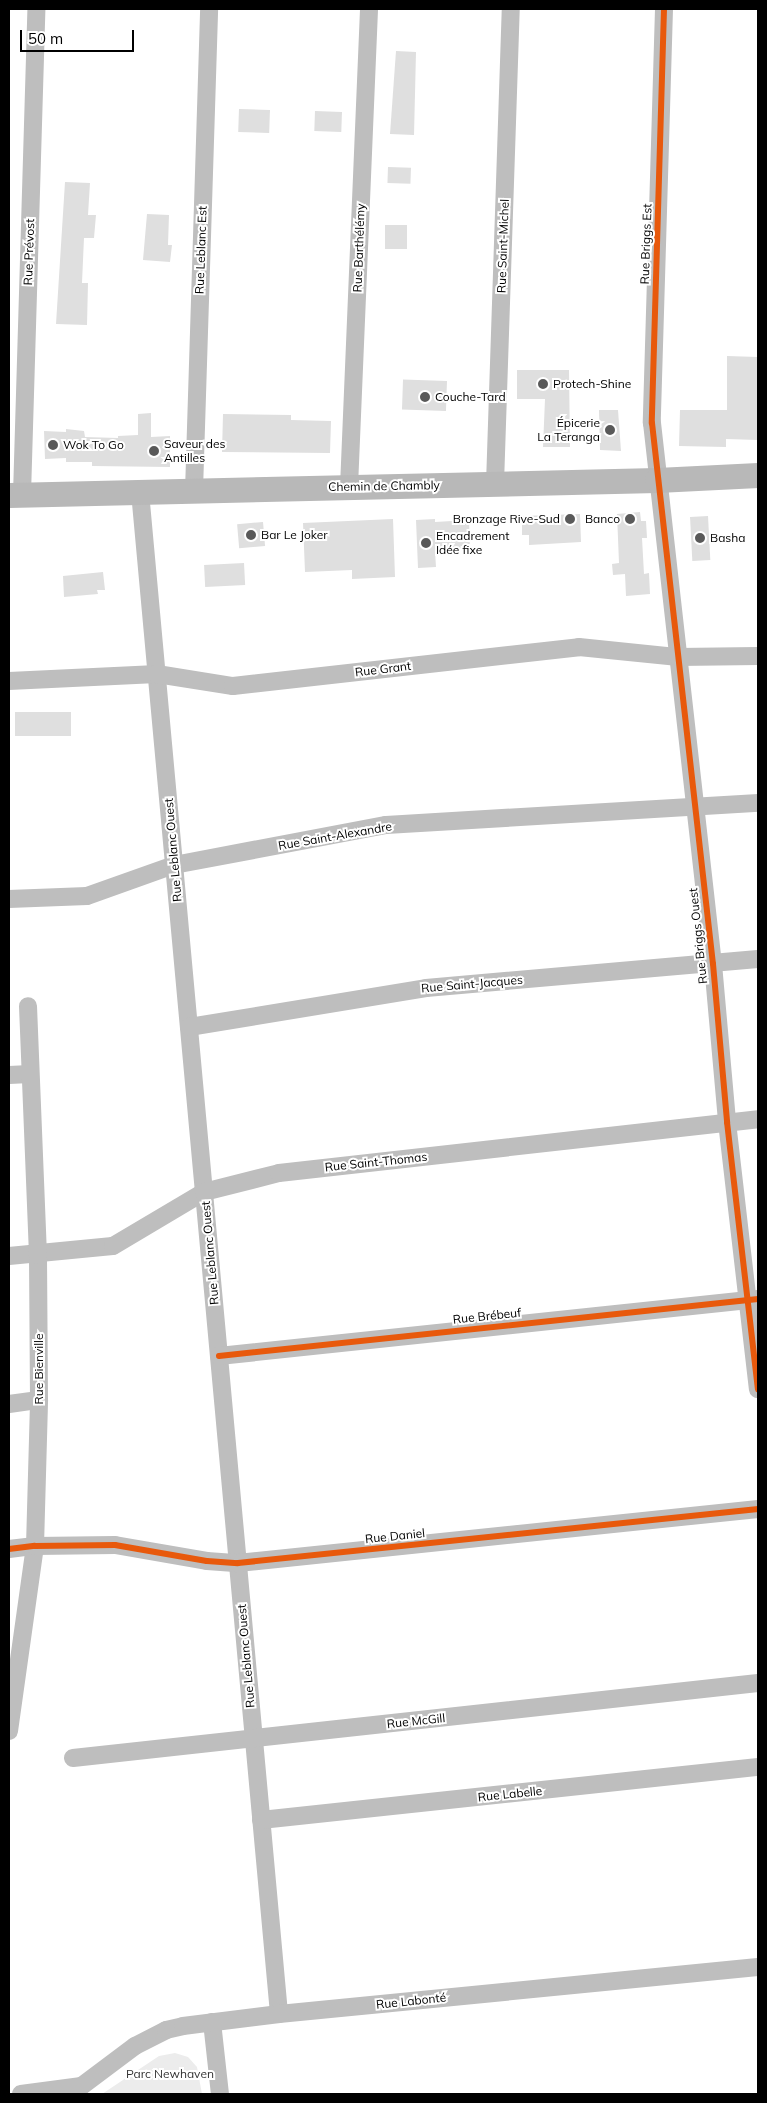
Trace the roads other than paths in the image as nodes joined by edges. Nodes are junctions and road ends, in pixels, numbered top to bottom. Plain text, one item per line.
1 (36, 9) edge
2 (209, 9) edge
3 (369, 9) edge
4 (511, 9) edge
5 (664, 9) edge
6 (758, 475) edge
7 (657, 480) junction
8 (495, 484) junction
9 (349, 487) junction
10 (194, 491) junction
11 (140, 492) junction
12 (15, 495) edge
13 (758, 656) edge
14 (678, 657) junction
15 (157, 674) junction
16 (9, 681) edge
17 (758, 803) edge
18 (694, 809) junction
19 (174, 865) junction
20 (9, 899) edge
21 (758, 959) edge
22 (713, 964) junction
23 (28, 1006) dead end
24 (189, 1027) junction
25 (30, 1074) junction
26 (9, 1075) edge
27 (758, 1119) edge
28 (727, 1122) junction
29 (204, 1192) junction
30 (38, 1255) junction
31 (9, 1256) edge
32 (753, 1300) edge
33 (219, 1356) junction
34 (758, 1389) edge
35 (39, 1400) junction
36 (9, 1404) edge
37 (758, 1509) edge
38 (36, 1546) junction
39 (9, 1549) edge
40 (238, 1564) junction
41 (758, 1683) edge
42 (9, 1731) edge
43 (253, 1739) junction
44 (73, 1758) dead end
45 (758, 1767) edge
46 (261, 1820) junction
47 (758, 1967) edge
48 (278, 2014) junction
49 (212, 2022) junction
50 (76, 2090) edge
51 (21, 2094) edge
52 (220, 2094) edge

1 - 12 street, Rue Prévost
2 - 10 street, Rue Leblanc Est
3 - 9 street, Rue Barthélémy
4 - 8 street, Rue Saint-Michel
5 - 7 street, Rue Briggs Est
6 - 7 main road, Chemin de Chambly
7 - 8 main road, Chemin de Chambly
7 - 14 street, Rue Briggs Ouest
8 - 9 main road, Chemin de Chambly
9 - 10 main road, Chemin de Chambly
10 - 11 main road, Chemin de Chambly
11 - 12 main road, Chemin de Chambly
11 - 15 street, Rue Leblanc Ouest
13 - 14 street, Rue Grant
14 - 15 street, Rue Grant
14 - 18 street, Rue Briggs Ouest
15 - 16 street, Rue Grant
15 - 19 street, Rue Leblanc Ouest
17 - 18 street, Rue Saint-Alexandre
18 - 19 street, Rue Saint-Alexandre
18 - 22 street, Rue Briggs Ouest
19 - 20 street, Rue Saint-Alexandre
19 - 24 street, Rue Leblanc Ouest
21 - 22 street, Rue Saint-Jacques
22 - 24 street, Rue Saint-Jacques
22 - 28 street, Rue Briggs Ouest
23 - 25 street, Rue Bienville
24 - 29 street, Rue Leblanc Ouest
25 - 26 street
25 - 30 street, Rue Bienville
27 - 28 street, Rue Saint-Thomas
28 - 29 street, Rue Saint-Thomas
28 - 32 street, Rue Briggs Ouest
29 - 30 street, Rue Saint-Thomas
29 - 33 street, Rue Leblanc Ouest
30 - 31 street, Rue Saint-Thomas
30 - 35 street, Rue Bienville
32 - 33 street, Rue Brébeuf
32 - 34 street, Rue Briggs Ouest
33 - 40 street, Rue Leblanc Ouest
35 - 36 street
35 - 38 street, Rue Bienville
37 - 40 street, Rue Daniel
38 - 39 street, Rue Daniel
38 - 40 street, Rue Daniel
38 - 42 street, Rue Bienville
40 - 43 street, Rue Leblanc Ouest
41 - 43 street, Rue McGill
43 - 44 street, Rue McGill
43 - 46 street, Rue Leblanc Ouest
45 - 46 street, Rue Labelle
46 - 48 street, Rue Leblanc Ouest
47 - 48 street, Rue Labonté
48 - 49 street, Rue Labonté
49 - 50 street, Rue Labonté
49 - 52 street
50 - 51 street

